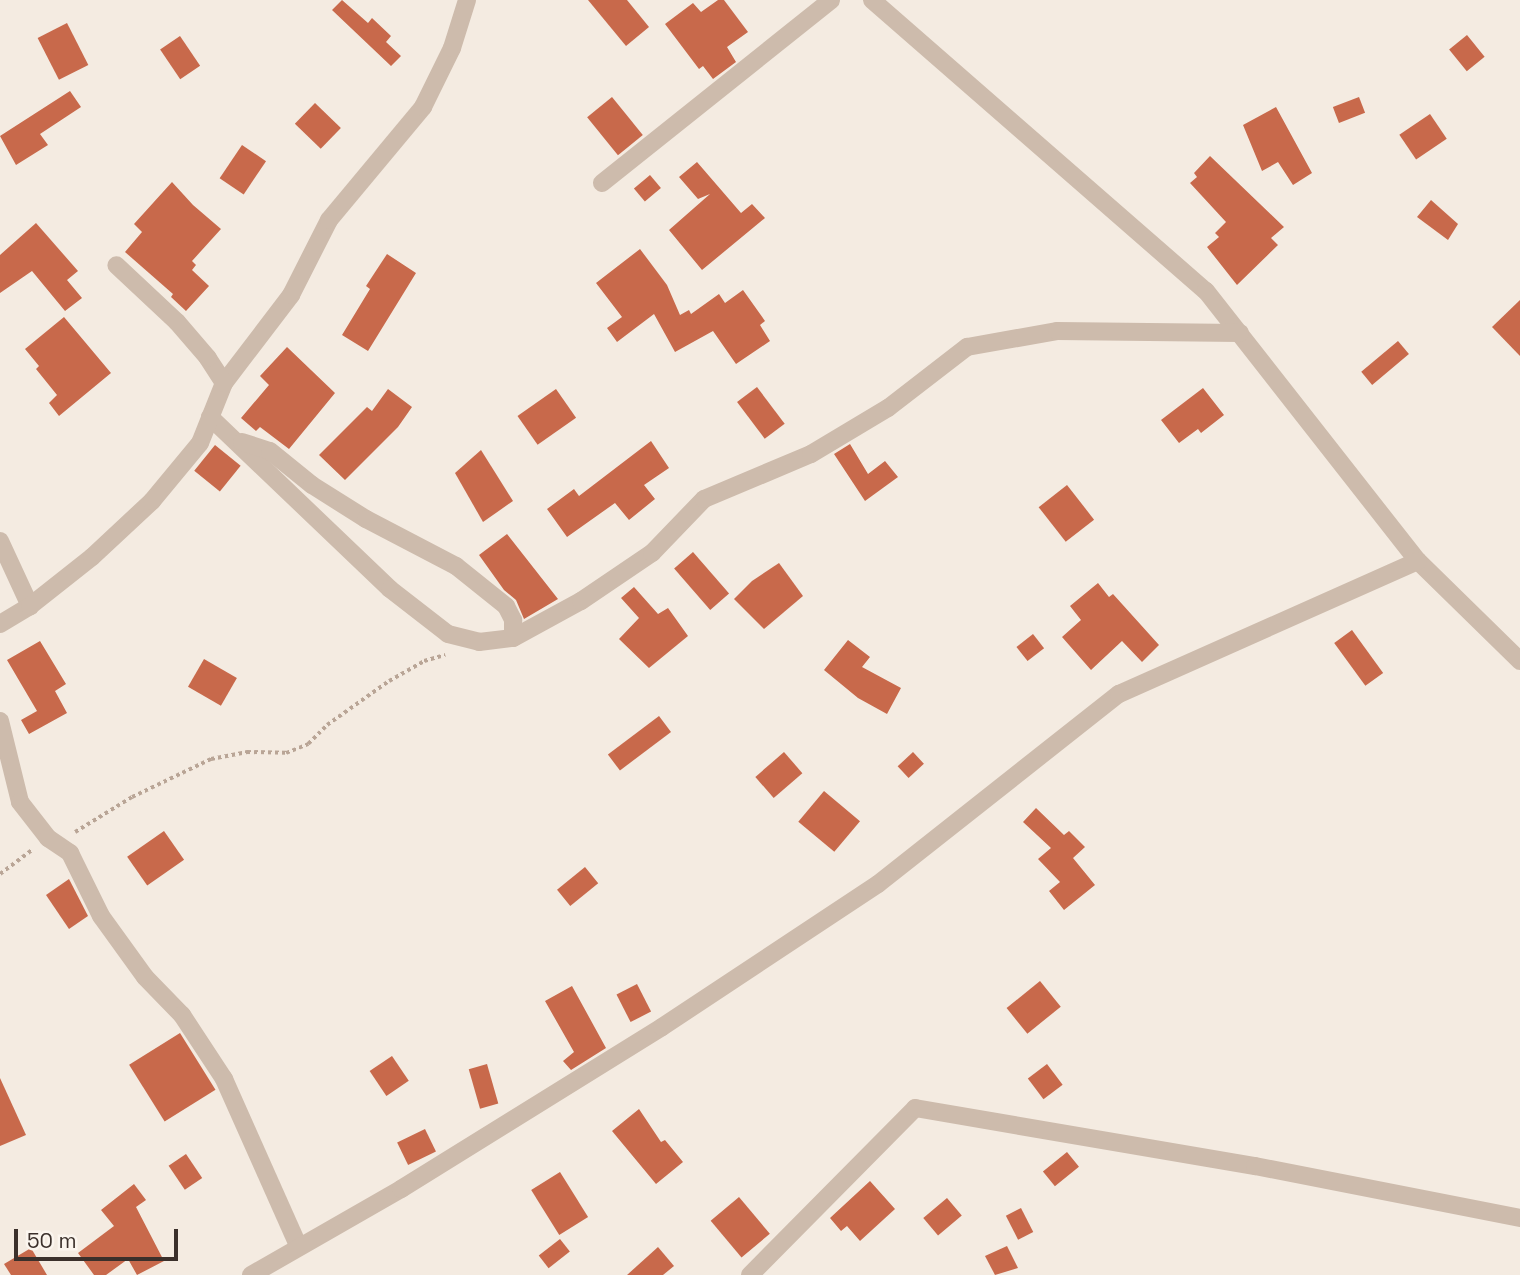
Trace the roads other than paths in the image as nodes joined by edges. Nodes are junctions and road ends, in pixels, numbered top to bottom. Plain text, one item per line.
1 (467, 0) edge
2 (831, 0) edge
3 (872, 0) edge
4 (602, 183) dead end
5 (116, 265) dead end
6 (1240, 333) junction
7 (224, 383) junction
8 (210, 417) junction
9 (240, 442) junction
10 (0, 541) edge
11 (1418, 561) junction
12 (30, 606) junction
13 (0, 624) edge
14 (513, 638) junction
15 (1520, 661) edge
16 (0, 721) edge
17 (1520, 1219) edge
18 (298, 1245) junction
19 (251, 1275) edge
20 (750, 1275) edge

1 - 7 street
2 - 4 street
3 - 6 street
5 - 7 street
6 - 11 street
6 - 14 street
7 - 8 street
8 - 9 street
8 - 12 street
9 - 14 street
9 - 14 street
10 - 12 street
11 - 15 street
11 - 18 street
12 - 13 street
16 - 18 street
17 - 20 street
18 - 19 street

